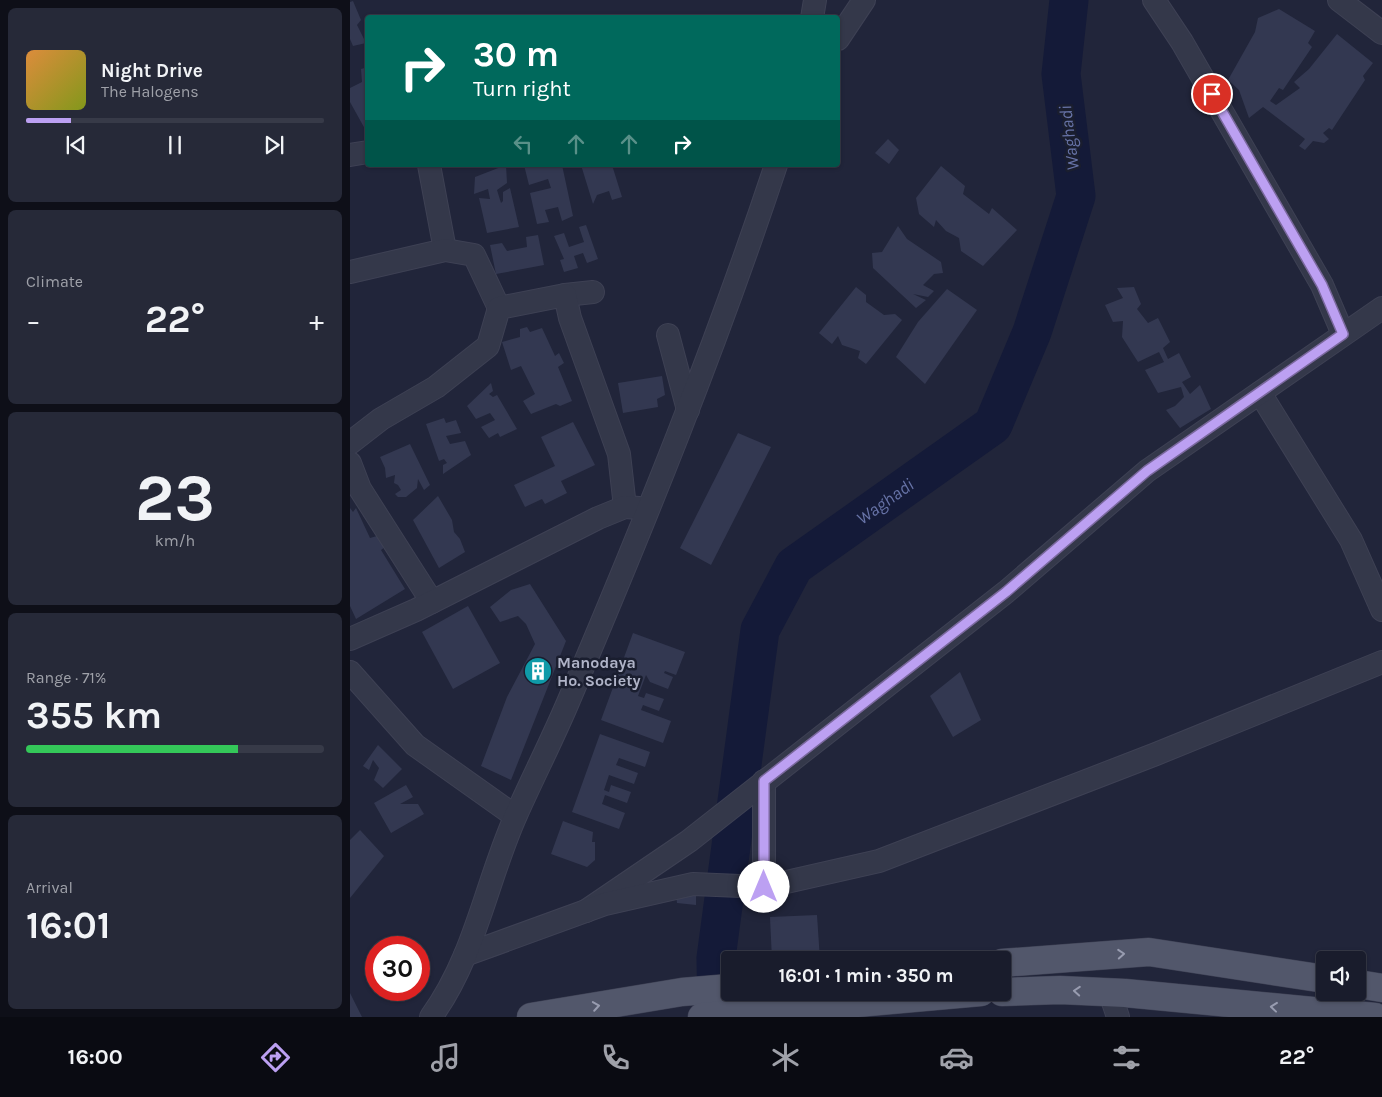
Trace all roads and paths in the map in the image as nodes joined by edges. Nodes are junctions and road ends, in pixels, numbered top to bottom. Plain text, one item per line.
1 (815, 0) edge
2 (864, 0) edge
3 (1154, 0) edge
4 (1339, 0) edge
5 (812, 15) edge
6 (1382, 33) edge
7 (840, 36) edge
8 (365, 152) edge
9 (350, 155) edge
10 (429, 167) edge
11 (775, 167) edge
12 (445, 250) junction
13 (350, 272) edge
14 (593, 292) dead end
15 (565, 296) junction
16 (499, 308) junction
17 (1382, 308) edge
18 (668, 334) dead end
19 (1343, 334) junction
20 (1260, 393) junction
21 (688, 410) junction
22 (350, 443) edge
23 (350, 463) edge
24 (624, 507) junction
25 (647, 509) junction
26 (432, 602) junction
27 (1382, 610) edge
28 (350, 640) edge
29 (1382, 662) edge
30 (350, 672) edge
31 (759, 786) junction
32 (515, 816) junction
33 (764, 887) junction
34 (586, 911) junction
35 (465, 956) junction
36 (1011, 962) edge
37 (1316, 978) edge
38 (1366, 985) edge
39 (1382, 988) edge
40 (721, 989) edge
41 (1011, 992) edge
42 (898, 1001) edge
43 (1114, 1005) edge
44 (788, 1013) edge
45 (431, 1017) edge
46 (531, 1017) edge
47 (702, 1017) edge
48 (1375, 1017) edge

1 - 5 street
2 - 7 street
3 - 19 street
4 - 6 street
8 - 9 street
10 - 12 street
11 - 21 street
12 - 13 street
12 - 16 street
14 - 15 street
15 - 16 street
15 - 24 street
16 - 22 street
17 - 19 street
18 - 21 street
19 - 20 street
20 - 27 street
20 - 31 street
21 - 25 street
23 - 26 street
24 - 25 street
24 - 26 street
25 - 32 street
26 - 28 street
29 - 33 street
30 - 32 street
31 - 33 street
31 - 34 street
32 - 35 street
33 - 34 street
34 - 35 street
35 - 45 street
36 -> 37 main road
38 - 39 main road
46 -> 40 main road
43 -> 41 main road
42 - 44 main road
48 -> 43 main road
44 - 47 main road

